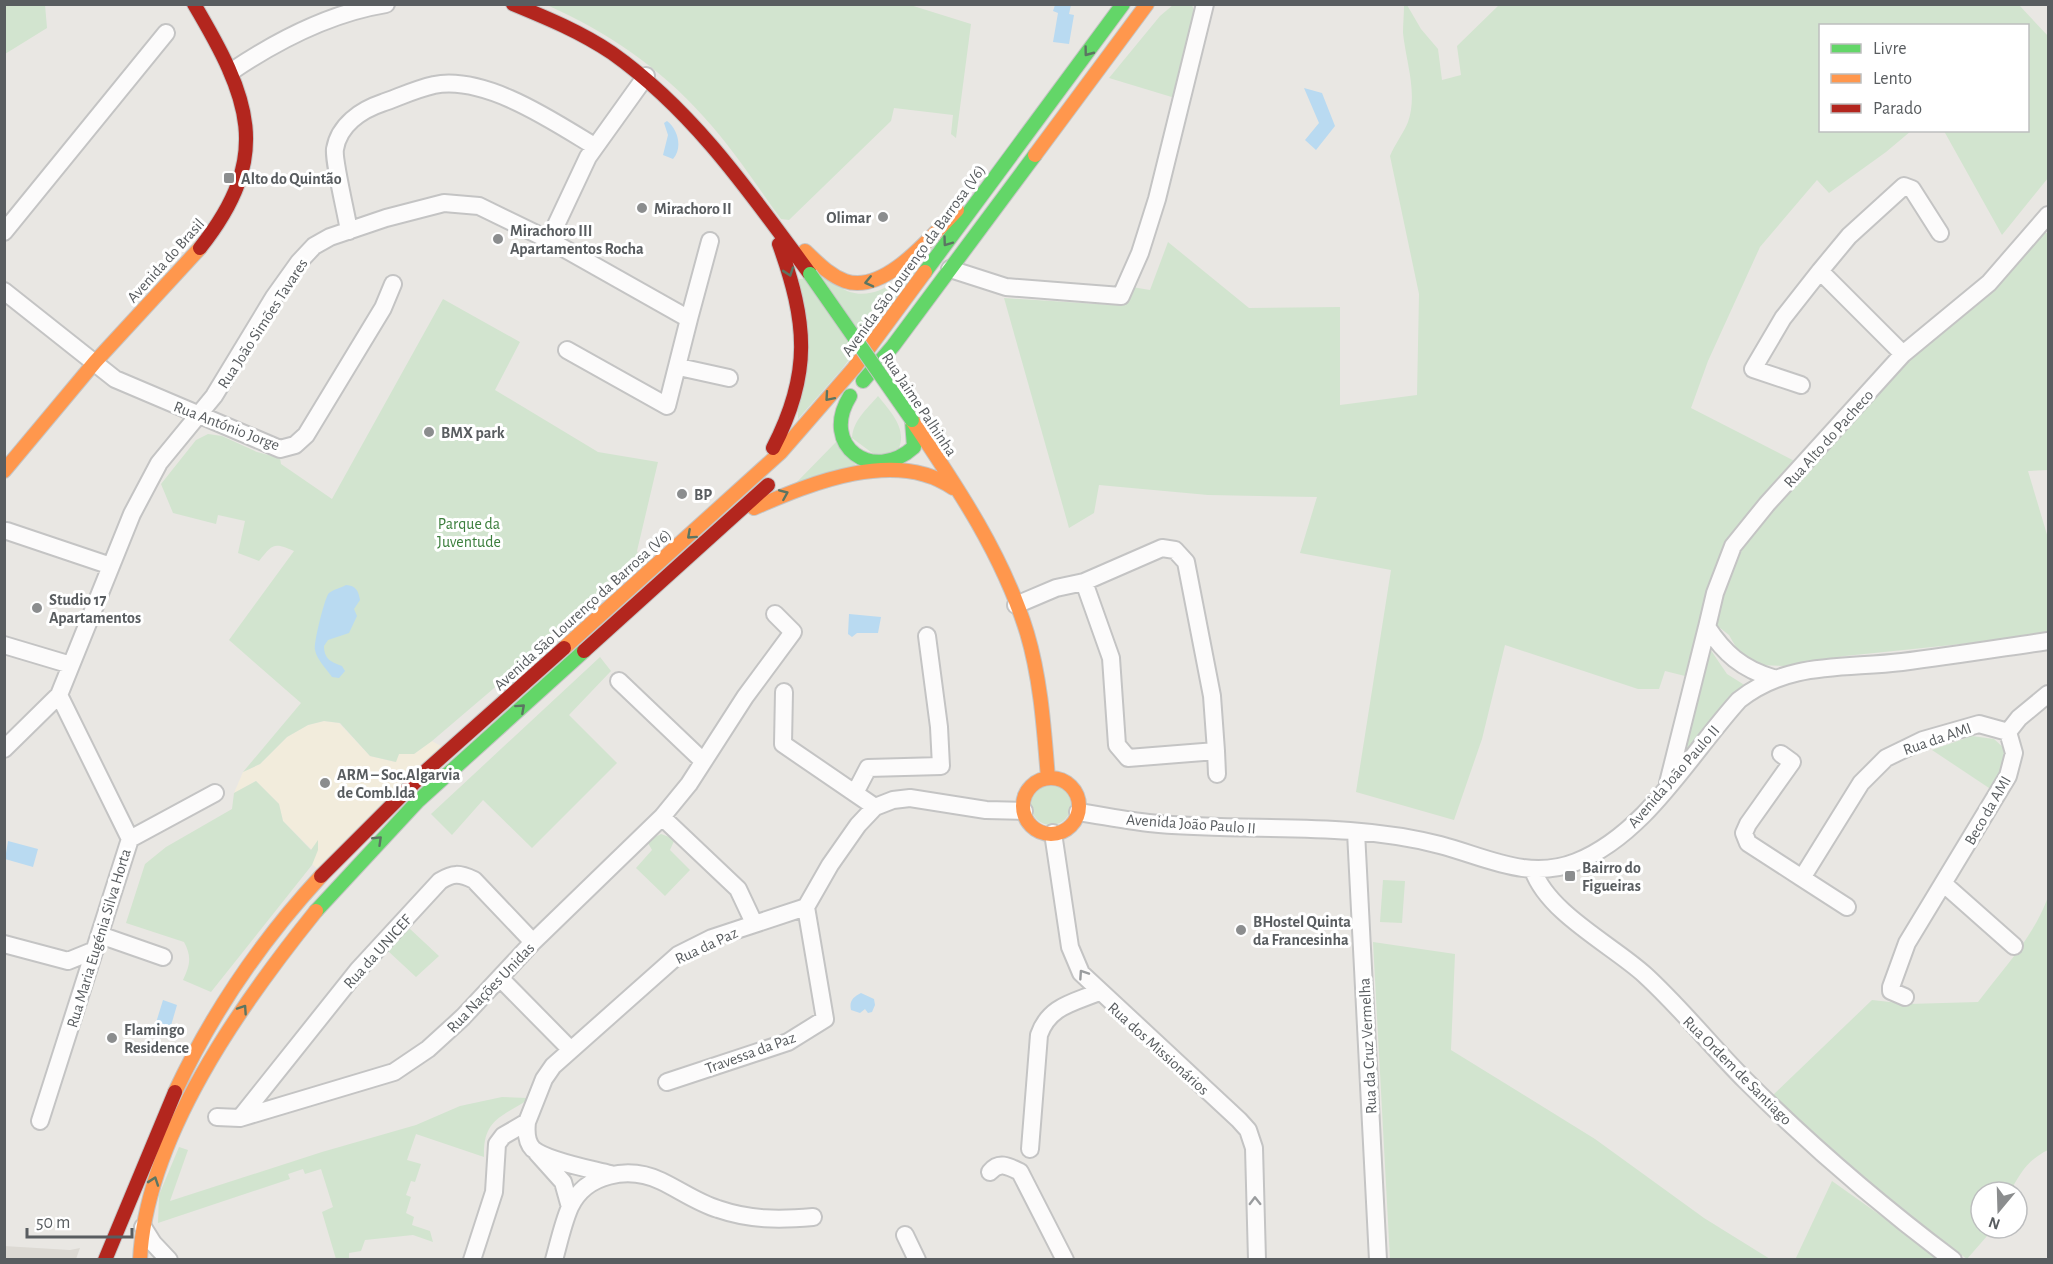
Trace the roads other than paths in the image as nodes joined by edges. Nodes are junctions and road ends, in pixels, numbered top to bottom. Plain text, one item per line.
1 (194, 4) edge
2 (386, 4) edge
3 (513, 4) edge
4 (1122, 4) edge
5 (1147, 4) edge
6 (1205, 4) edge
7 (166, 33) dead end
8 (232, 71) junction
9 (645, 76) junction
10 (594, 146) junction
11 (1006, 162) junction
12 (2049, 215) edge
13 (769, 218) junction
14 (349, 231) junction
15 (4, 232) edge
16 (1940, 233) dead end
17 (549, 240) junction
18 (710, 240) dead end
19 (950, 269) junction
20 (1820, 271) junction
21 (393, 284) dead end
22 (4, 291) edge
23 (689, 319) junction
24 (567, 350) dead end
25 (1904, 354) junction
26 (93, 364) junction
27 (679, 367) junction
28 (729, 378) dead end
29 (1801, 385) dead end
30 (850, 396) junction
31 (197, 415) junction
32 (830, 418) dead end
33 (912, 420) junction
34 (788, 465) dead end
35 (4, 471) edge
36 (758, 475) junction
37 (967, 504) junction
38 (7, 531) dead end
39 (716, 534) junction
40 (111, 566) junction
41 (1084, 582) junction
42 (1016, 605) junction
43 (775, 614) dead end
44 (1707, 627) junction
45 (927, 636) dead end
46 (2049, 641) edge
47 (4, 645) edge
48 (71, 665) junction
49 (1773, 678) junction
50 (619, 681) dead end
51 (784, 692) dead end
52 (2049, 694) edge
53 (59, 695) junction
54 (2008, 732) junction
55 (4, 749) edge
56 (1216, 752) junction
57 (1781, 754) dead end
58 (703, 760) junction
59 (1217, 774) dead end
60 (1048, 778) junction
61 (1668, 786) junction
62 (215, 793) dead end
63 (855, 793) junction
64 (875, 807) junction
65 (1024, 811) junction
66 (1078, 812) junction
67 (662, 817) junction
68 (1356, 832) junction
69 (1053, 833) junction
70 (129, 839) junction
71 (1533, 870) junction
72 (1802, 878) junction
73 (1944, 884) junction
74 (806, 907) junction
75 (1847, 907) dead end
76 (754, 923) junction
77 (98, 942) junction
78 (533, 942) junction
79 (4, 944) edge
80 (2013, 946) dead end
81 (163, 957) dead end
82 (500, 978) junction
83 (1099, 992) junction
84 (1905, 997) dead end
85 (570, 1049) junction
86 (667, 1082) dead end
87 (217, 1117) dead end
88 (240, 1118) junction
89 (40, 1121) dead end
90 (527, 1122) junction
91 (533, 1148) junction
92 (1030, 1149) dead end
93 (990, 1172) dead end
94 (610, 1174) junction
95 (570, 1207) junction
96 (813, 1217) dead end
97 (143, 1227) junction
98 (905, 1235) dead end
99 (105, 1260) edge
100 (140, 1260) edge
101 (169, 1260) edge
102 (472, 1260) edge
103 (554, 1260) edge
104 (917, 1260) edge
105 (1065, 1260) edge
106 (1257, 1260) edge
107 (1378, 1260) edge
108 (1953, 1260) edge

1 - 8 main road, Avenida do Brasil
2 - 8 street
3 - 9 main road, Rua Jaime Palhinha
4 -> 11 main road, Avenida São Lourenço da Barrosa (V6)
5 - 19 main road, Avenida São Lourenço da Barrosa (V6)
6 - 19 street
7 - 15 street
8 - 26 main road, Avenida do Brasil
9 - 10 street
9 - 13 main road, Rua Jaime Palhinha
10 - 14 street
10 - 17 street
11 -> 13 main road
11 -> 36 main road, Avenida São Lourenço da Barrosa (V6)
12 - 25 street, Rua Alto do Pacheco
13 - 33 main road, Rua Jaime Palhinha, bridge
13 -> 36 main road
14 - 17 street, Rua João Simões Tavares
14 - 31 street, Rua João Simões Tavares
16 - 20 street
17 - 23 street, Rua João Simões Tavares
18 - 23 street
19 - 30 main road, Avenida São Lourenço da Barrosa (V6)
20 - 25 street
20 - 29 street
21 - 31 street, Rua António Jorge
22 - 26 street, Rua António Jorge
23 - 27 street
24 - 27 street
25 - 44 street, Rua Alto do Pacheco
26 - 31 street, Rua António Jorge
26 - 35 main road, Avenida do Brasil
27 - 28 street
30 - 32 main road, Avenida São Lourenço da Barrosa (V6)
30 - 33 main road
31 - 40 street, Rua João Simões Tavares
33 - 37 main road, Rua Jaime Palhinha
34 - 39 main road, Avenida São Lourenço da Barrosa (V6)
36 -> 99 main road, Avenida São Lourenço da Barrosa (V6)
39 -> 37 main road
37 - 42 main road, Rua Jaime Palhinha
38 - 40 street
97 -> 39 main road, Avenida São Lourenço da Barrosa (V6)
40 - 48 street, Rua João Simões Tavares
41 - 42 street
41 - 56 street
41 - 56 street
42 - 60 main road, Rua Jaime Palhinha
43 - 58 street, Rua Nações Unidas
44 - 49 street
44 - 61 street, Rua Alto do Pacheco
45 - 63 street
46 - 49 street, Avenida João Paulo II
47 - 48 street
48 - 53 street, Rua João Simões Tavares
49 - 61 street, Avenida João Paulo II
50 - 58 street
51 - 63 street
52 - 54 street
53 - 55 street, Rua João Simões Tavares
53 - 70 street, Rua Maria Eugénia Silva Horta
54 - 72 street, Rua da AMI
54 - 73 street, Beco da AMI
56 - 59 street
57 - 72 street
58 - 67 street, Rua Nações Unidas
60 - 65 main road
60 - 66 main road
61 - 71 street, Avenida João Paulo II
62 - 70 street
63 - 64 street
64 - 65 street
64 - 74 street
65 - 69 main road
66 - 68 street, Avenida João Paulo II
66 - 69 main road
67 - 76 street
67 - 78 street, Rua Nações Unidas
68 - 71 street, Avenida João Paulo II
68 - 107 street, Rua da Cruz Vermelha
83 -> 69 street, Rua dos Missionários
70 - 77 street, Rua Maria Eugénia Silva Horta
71 - 108 street, Rua Ordem de Santiago
72 - 75 street
73 - 80 street
73 - 84 street, Beco da AMI
74 - 76 street, Rua da Paz
74 - 86 street, Travessa da Paz
76 - 85 street, Rua da Paz
77 - 79 street
77 - 81 street
77 - 89 street, Rua Maria Eugénia Silva Horta
78 - 82 street, Rua Nações Unidas
78 - 88 street, Rua da UNICEF
82 - 85 street
82 - 88 street, Rua Nações Unidas
83 - 92 street
106 -> 83 street, Rua dos Missionários
85 - 90 street, Rua da Paz
87 - 88 street, Rua Nações Unidas
90 - 91 street
90 - 102 street
91 - 94 street
91 - 95 street
93 - 105 street
94 - 95 street
94 - 96 street
95 - 103 street
97 - 100 main road, Avenida São Lourenço da Barrosa (V6)
97 - 101 street
98 - 104 street

